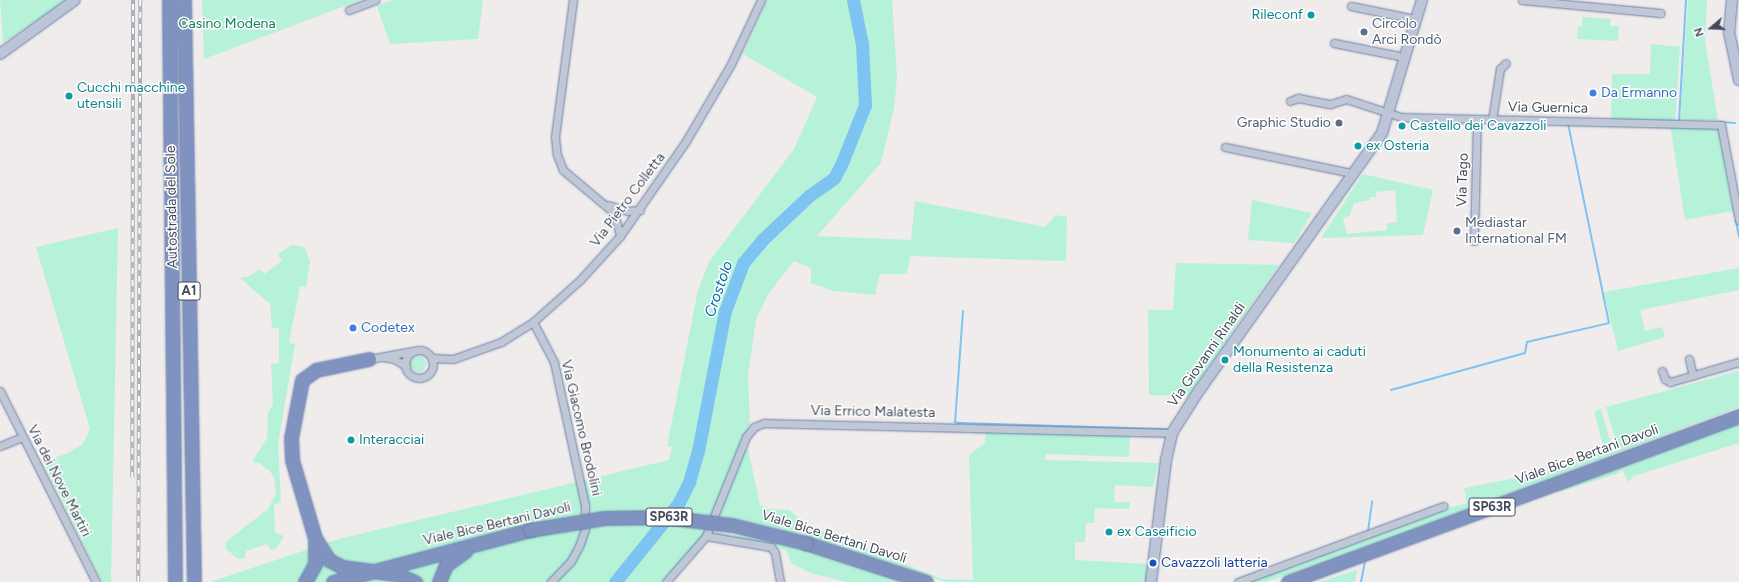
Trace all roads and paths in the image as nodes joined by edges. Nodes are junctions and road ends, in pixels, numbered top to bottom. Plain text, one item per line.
1 (75, 0) edge
2 (168, 0) edge
3 (184, 0) edge
4 (375, 0) edge
5 (573, 0) edge
6 (761, 0) edge
7 (1422, 0) edge
8 (1522, 0) edge
9 (1732, 0) edge
10 (1351, 6) dead end
11 (348, 10) dead end
12 (1660, 13) dead end
13 (1415, 19) junction
14 (1334, 43) dead end
15 (0, 54) edge
16 (1405, 57) junction
17 (1506, 63) dead end
18 (1739, 80) edge
19 (1290, 101) dead end
20 (1390, 112) junction
21 (1477, 119) junction
22 (1492, 120) junction
23 (1225, 148) dead end
24 (1352, 174) junction
25 (602, 203) junction
26 (640, 210) junction
27 (1739, 220) edge
28 (620, 236) junction
29 (1474, 241) dead end
30 (533, 322) junction
31 (414, 351) junction
32 (432, 358) junction
33 (369, 359) junction
34 (453, 359) junction
35 (1689, 359) dead end
36 (1739, 362) edge
37 (406, 366) junction
38 (433, 366) junction
39 (1662, 371) dead end
40 (1693, 376) junction
41 (0, 391) edge
42 (1739, 416) edge
43 (1172, 433) junction
44 (22, 437) junction
45 (0, 446) edge
46 (1443, 506) dead end
47 (706, 536) junction
48 (315, 538) junction
49 (474, 545) junction
50 (371, 572) junction
51 (1151, 581) edge
52 (96, 582) edge
53 (175, 582) edge
54 (194, 582) edge
55 (305, 582) edge
56 (333, 582) edge
57 (415, 582) edge
58 (438, 582) edge
59 (551, 582) edge
60 (666, 582) edge
61 (780, 582) edge
62 (926, 582) edge
63 (1238, 582) edge
64 (1288, 582) edge

1 - 15 street
2 - 53 highway, Autostrada del Sole / A1
3 - 54 highway, Autostrada del Sole / A1
4 - 11 street
5 - 25 street
6 - 26 street, Via Pietro Colletta
7 - 13 street, Via Giovanni Rinaldi
8 - 12 street
9 - 18 street
10 - 13 street
13 - 16 street, Via Giovanni Rinaldi
14 - 16 street
16 - 20 street, Via Giovanni Rinaldi
17 - 22 street, Via Guernica
19 - 20 street, Via Guernica
20 - 21 street, Via Guernica
20 - 24 street, Via Giovanni Rinaldi
21 - 22 street, Via Guernica
21 - 29 street, Via Tago
22 - 27 street, Via Guernica
23 - 24 street
24 - 43 street, Via Giovanni Rinaldi
25 - 26 street
25 - 28 street
26 - 28 street, Via Pietro Colletta
28 - 30 street, Via Pietro Colletta
30 - 34 street, Via Pietro Colletta
30 - 59 street, Via Giacomo Brodolini
31 - 32 street
31 - 33 street
31 - 37 street
32 - 34 street, Via Pietro Colletta
32 - 38 street
33 - 37 street
33 - 48 highway
34 - 38 street
35 - 40 street
36 - 40 street
37 - 38 street
39 - 40 street
41 - 44 street, Via dei Nove Martiri
42 - 64 highway, Viale Bice Bertani Davoli / SP63R
43 - 47 street, Via Errico Malatesta
43 - 51 street, Via Giovanni Rinaldi
44 - 45 street
44 - 52 street, Via dei Nove Martiri
46 - 63 street
47 - 60 street, Via Errico Malatesta
47 - 61 street
48 - 50 highway
48 - 55 highway
49 - 50 highway, Viale Bice Bertani Davoli / SP63R
49 - 58 highway
49 - 62 highway, Viale Bice Bertani Davoli / SP63R, bridge
50 - 56 highway, Viale Bice Bertani Davoli / SP63R
50 - 57 highway

